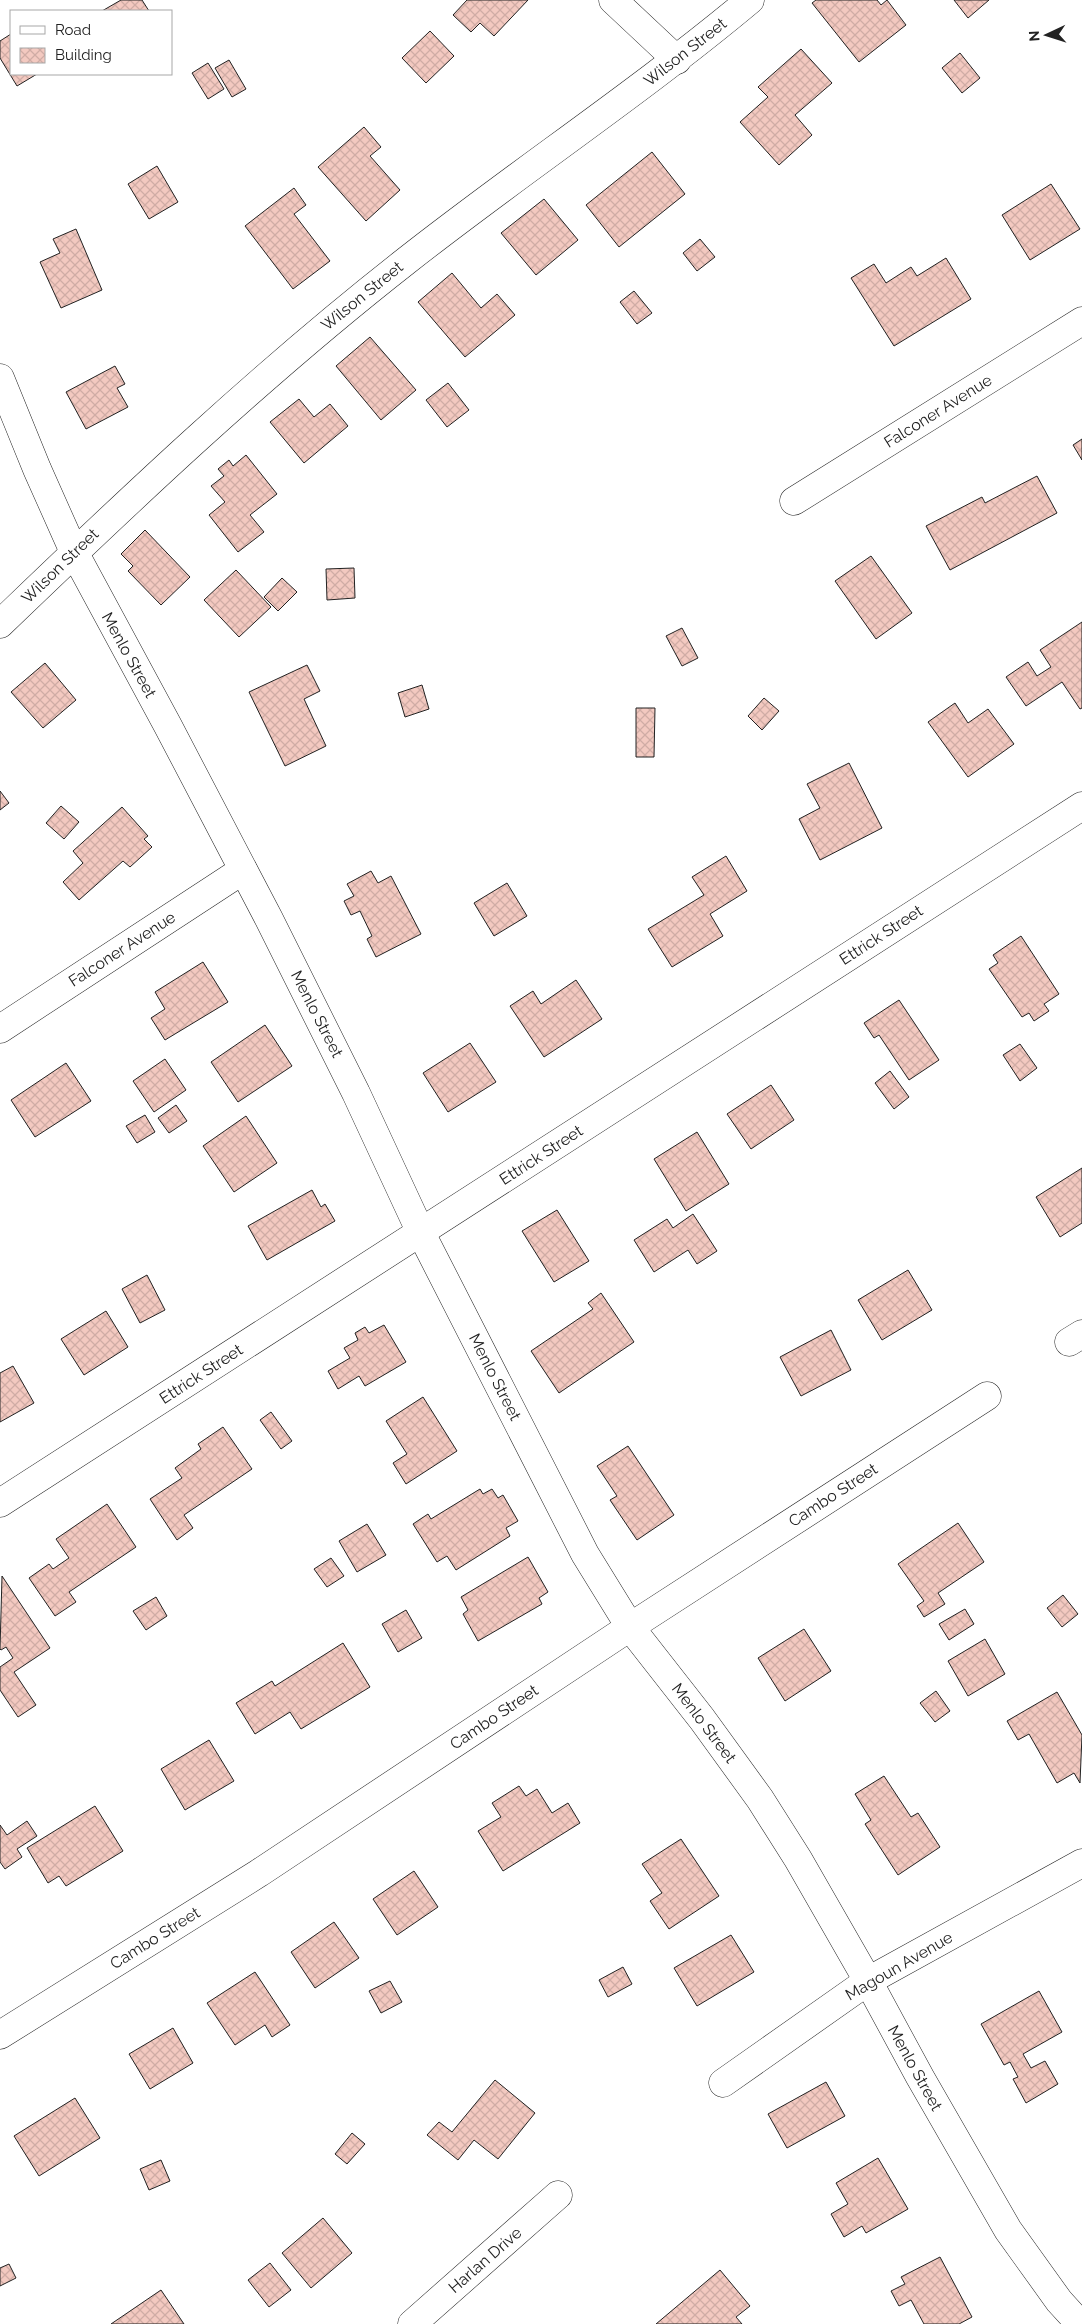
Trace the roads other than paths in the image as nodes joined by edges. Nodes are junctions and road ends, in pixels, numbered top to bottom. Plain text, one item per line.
1 (613, 0) edge
2 (750, 0) edge
3 (677, 60) junction
4 (1082, 321) edge
5 (0, 378) edge
6 (794, 501) dead end
7 (74, 552) junction
8 (0, 624) edge
9 (1082, 806) edge
10 (243, 870) junction
11 (0, 1029) edge
12 (421, 1232) junction
13 (987, 1396) dead end
14 (0, 1503) edge
15 (630, 1627) junction
16 (1082, 1862) edge
17 (868, 1981) junction
18 (0, 2035) edge
19 (723, 2083) dead end
20 (558, 2195) dead end
21 (412, 2324) edge
22 (1080, 2324) edge

1 - 3 street
2 - 3 street, Wilson Street
3 - 7 street, Wilson Street
4 - 6 street, Falconer Avenue
5 - 7 street, Menlo Street
7 - 8 street, Wilson Street
7 - 10 street, Menlo Street
9 - 12 street, Ettrick Street
10 - 11 street, Falconer Avenue
10 - 12 street, Menlo Street
12 - 14 street, Ettrick Street
12 - 15 street, Menlo Street
13 - 15 street, Cambo Street
15 - 17 street, Menlo Street
15 - 18 street, Cambo Street
16 - 17 street, Magoun Avenue
17 - 19 street, Magoun Avenue
17 - 22 street, Menlo Street
20 - 21 street, Harlan Drive

